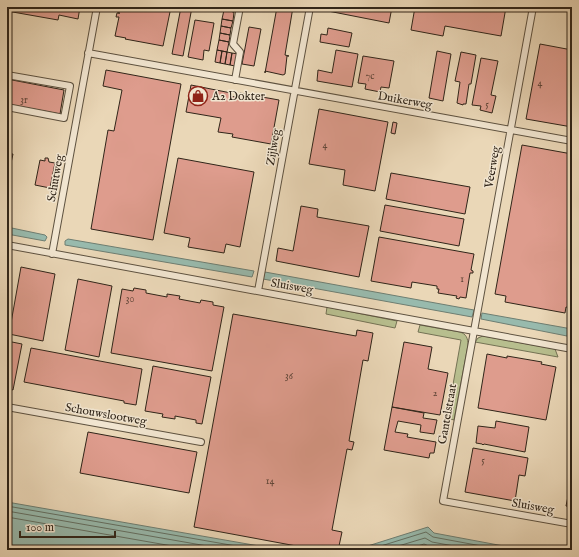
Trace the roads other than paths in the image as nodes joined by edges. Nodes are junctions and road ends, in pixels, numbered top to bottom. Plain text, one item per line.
1 (97, 7) edge
2 (240, 7) edge
3 (310, 7) edge
4 (533, 7) edge
5 (88, 53) junction
6 (7, 74) edge
7 (235, 80) junction
8 (295, 91) junction
9 (67, 104) junction
10 (79, 106) junction
11 (7, 107) edge
12 (510, 130) junction
13 (572, 141) edge
14 (7, 245) edge
15 (52, 254) junction
16 (258, 291) junction
17 (473, 330) junction
18 (572, 349) edge
19 (7, 407) edge
20 (201, 442) dead end
21 (443, 501) joint
22 (572, 524) edge

1 - 5 street, Schutweg
2 - 7 street
3 - 8 street, Zijlweg
4 - 12 street, Veerweg
5 - 7 street, Duikerweg
5 - 10 street, Schutweg
6 - 9 street
7 - 8 street, Duikerweg
8 - 12 street, Duikerweg
8 - 16 street, Zijlweg
9 - 10 street
9 - 11 street
10 - 15 street, Schutweg
12 - 13 street, Duikerweg
12 - 17 street, Veerweg
14 - 15 street, Sluisweg
15 - 16 street, Sluisweg
16 - 17 street, Sluisweg
17 - 18 street, Sluisweg
17 - 21 street, Gantelstraat
19 - 20 street, Schouwslootweg
21 - 22 street, Sluisweg

